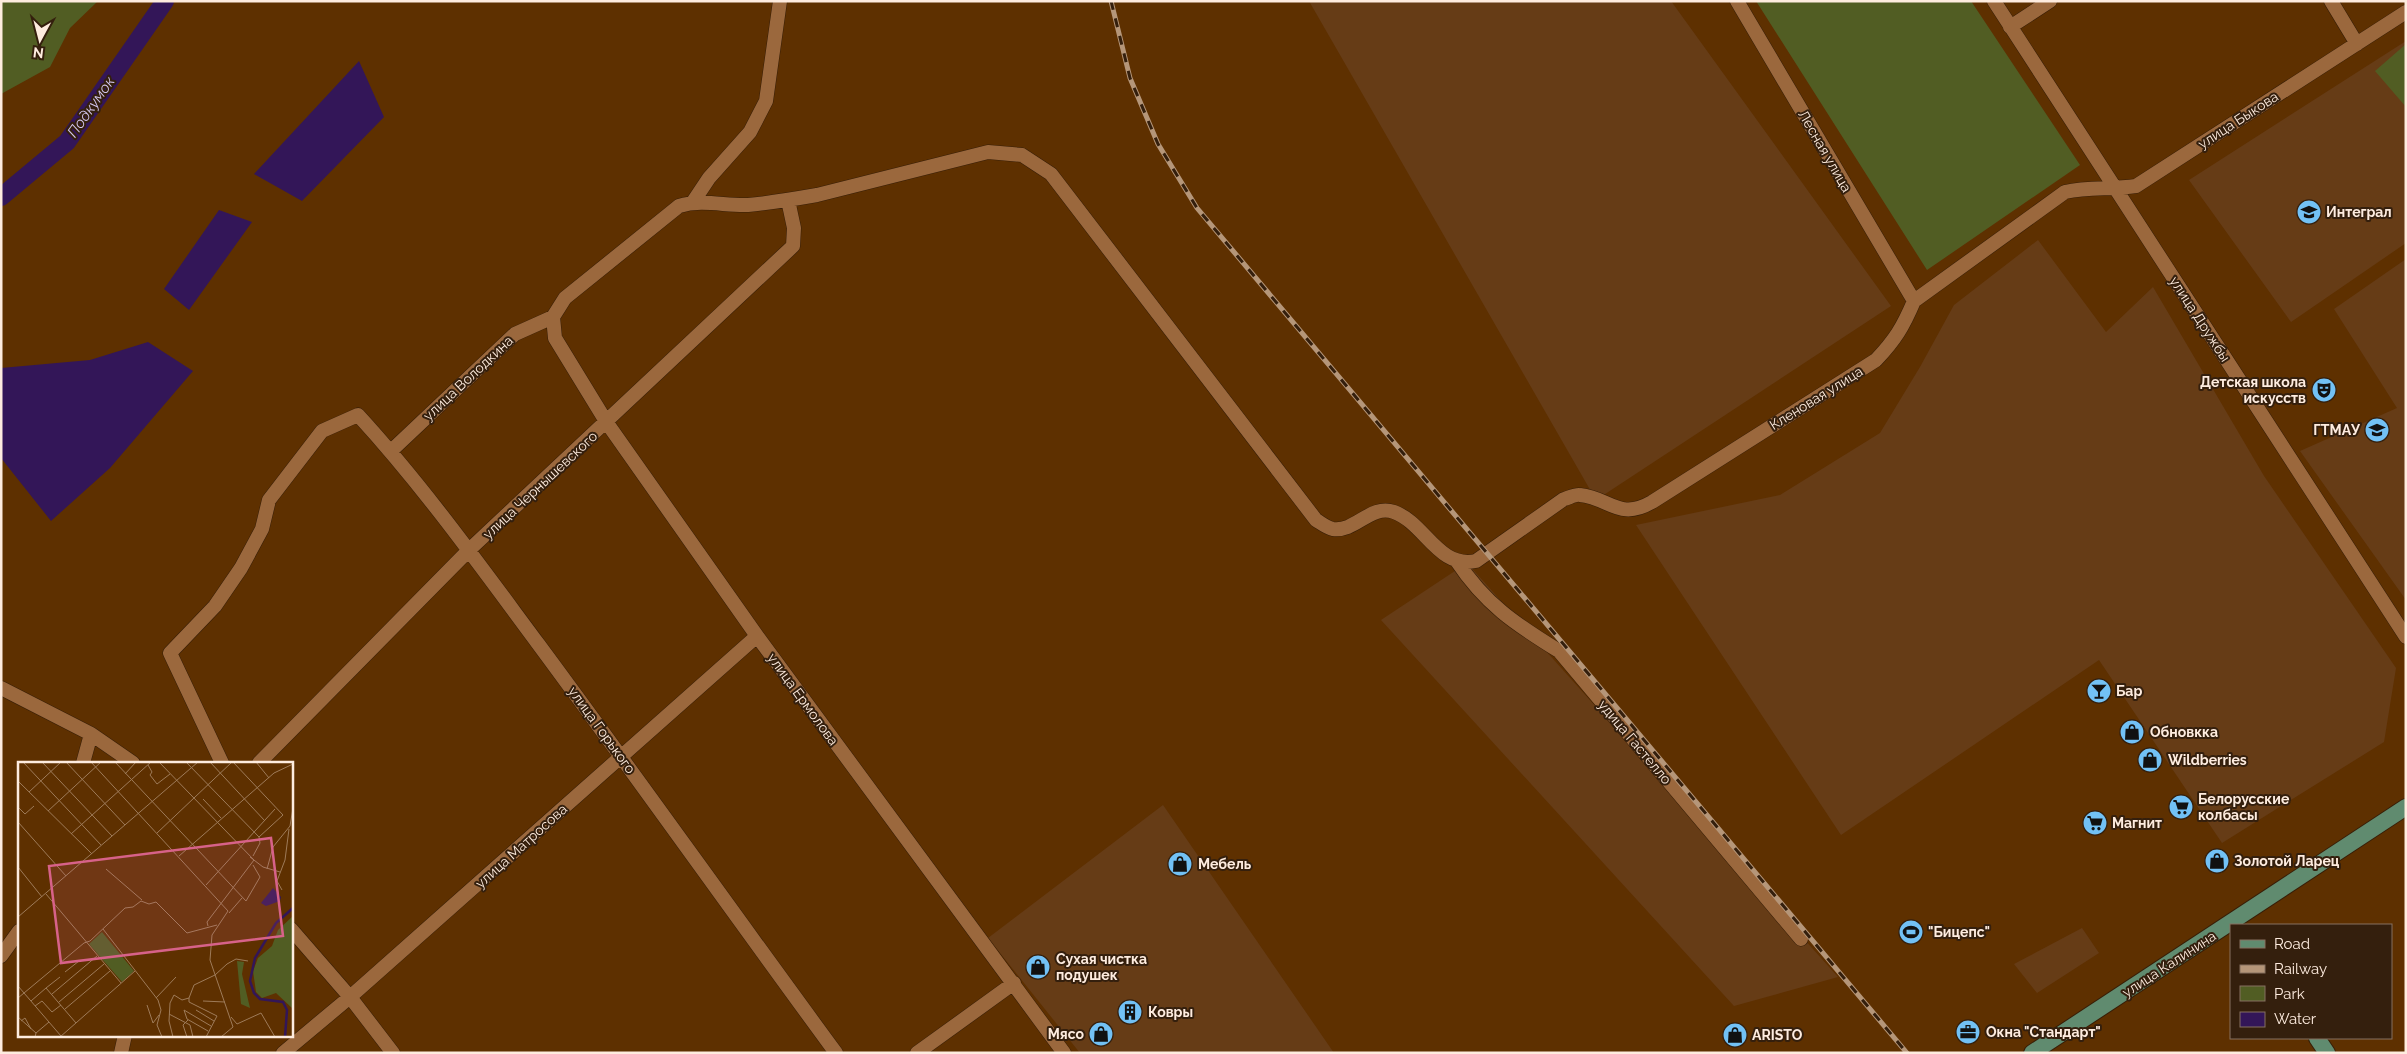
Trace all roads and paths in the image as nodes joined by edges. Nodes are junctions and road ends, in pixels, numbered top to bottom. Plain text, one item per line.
1 (780, 1) edge
2 (1737, 1) edge
3 (1994, 1) edge
4 (2050, 1) edge
5 (2331, 1) edge
6 (2406, 12) edge
7 (2010, 27) junction
8 (2357, 44) junction
9 (2116, 190) junction
10 (788, 200) junction
11 (693, 202) junction
12 (1914, 301) junction
13 (553, 317) junction
14 (607, 423) junction
15 (391, 451) junction
16 (469, 550) junction
17 (1456, 560) junction
18 (757, 636) junction
19 (2406, 637) edge
20 (1, 688) edge
21 (92, 734) junction
22 (622, 756) junction
23 (83, 762) edge
24 (132, 762) edge
25 (222, 762) edge
26 (260, 762) edge
27 (2406, 807) edge
28 (2239, 922) edge
29 (2230, 928) edge
30 (292, 930) edge
31 (18, 932) edge
32 (1801, 939) dead end
33 (1, 956) edge
34 (1014, 983) junction
35 (350, 997) junction
36 (125, 1036) edge
37 (2318, 1039) edge
38 (121, 1053) edge
39 (283, 1053) edge
40 (393, 1053) edge
41 (836, 1053) edge
42 (917, 1053) edge
43 (1064, 1053) edge
44 (2032, 1053) edge
45 (2327, 1053) edge

1 - 11 street
2 - 12 street, Лесная улица
3 - 7 street, улица Дружбы
4 - 7 street
5 - 8 street
6 - 8 street, улица Быкова
7 - 9 street, улица Дружбы
8 - 9 street, улица Быкова
9 - 12 street
9 - 19 street, улица Дружбы
10 - 11 street
10 - 14 street, улица Чернышевского
10 - 17 street
11 - 13 street
12 - 17 street, Кленовая улица
13 - 14 street, улица Ермолова
13 - 15 street, улица Володкина
14 - 16 street, улица Чернышевского
14 - 18 street, улица Ермолова
15 - 16 street, улица Горького
15 - 25 street, улица Горького
16 - 22 street, улица Горького
16 - 26 street, улица Чернышевского
17 - 32 street, удица Гастелло
18 - 22 street, улица Матросова
18 - 34 street, улица Ермолова
20 - 21 street
21 - 23 street
21 - 24 street
22 - 35 street, улица Матросова
22 - 41 street, улица Горького
27 - 28 main road, улица Калинина
29 - 44 main road, улица Калинина
30 - 35 street
31 - 33 street
34 - 42 street
34 - 43 street, улица Ермолова
35 - 39 street, улица Матросова
35 - 40 street
36 - 38 street
37 - 45 main road

